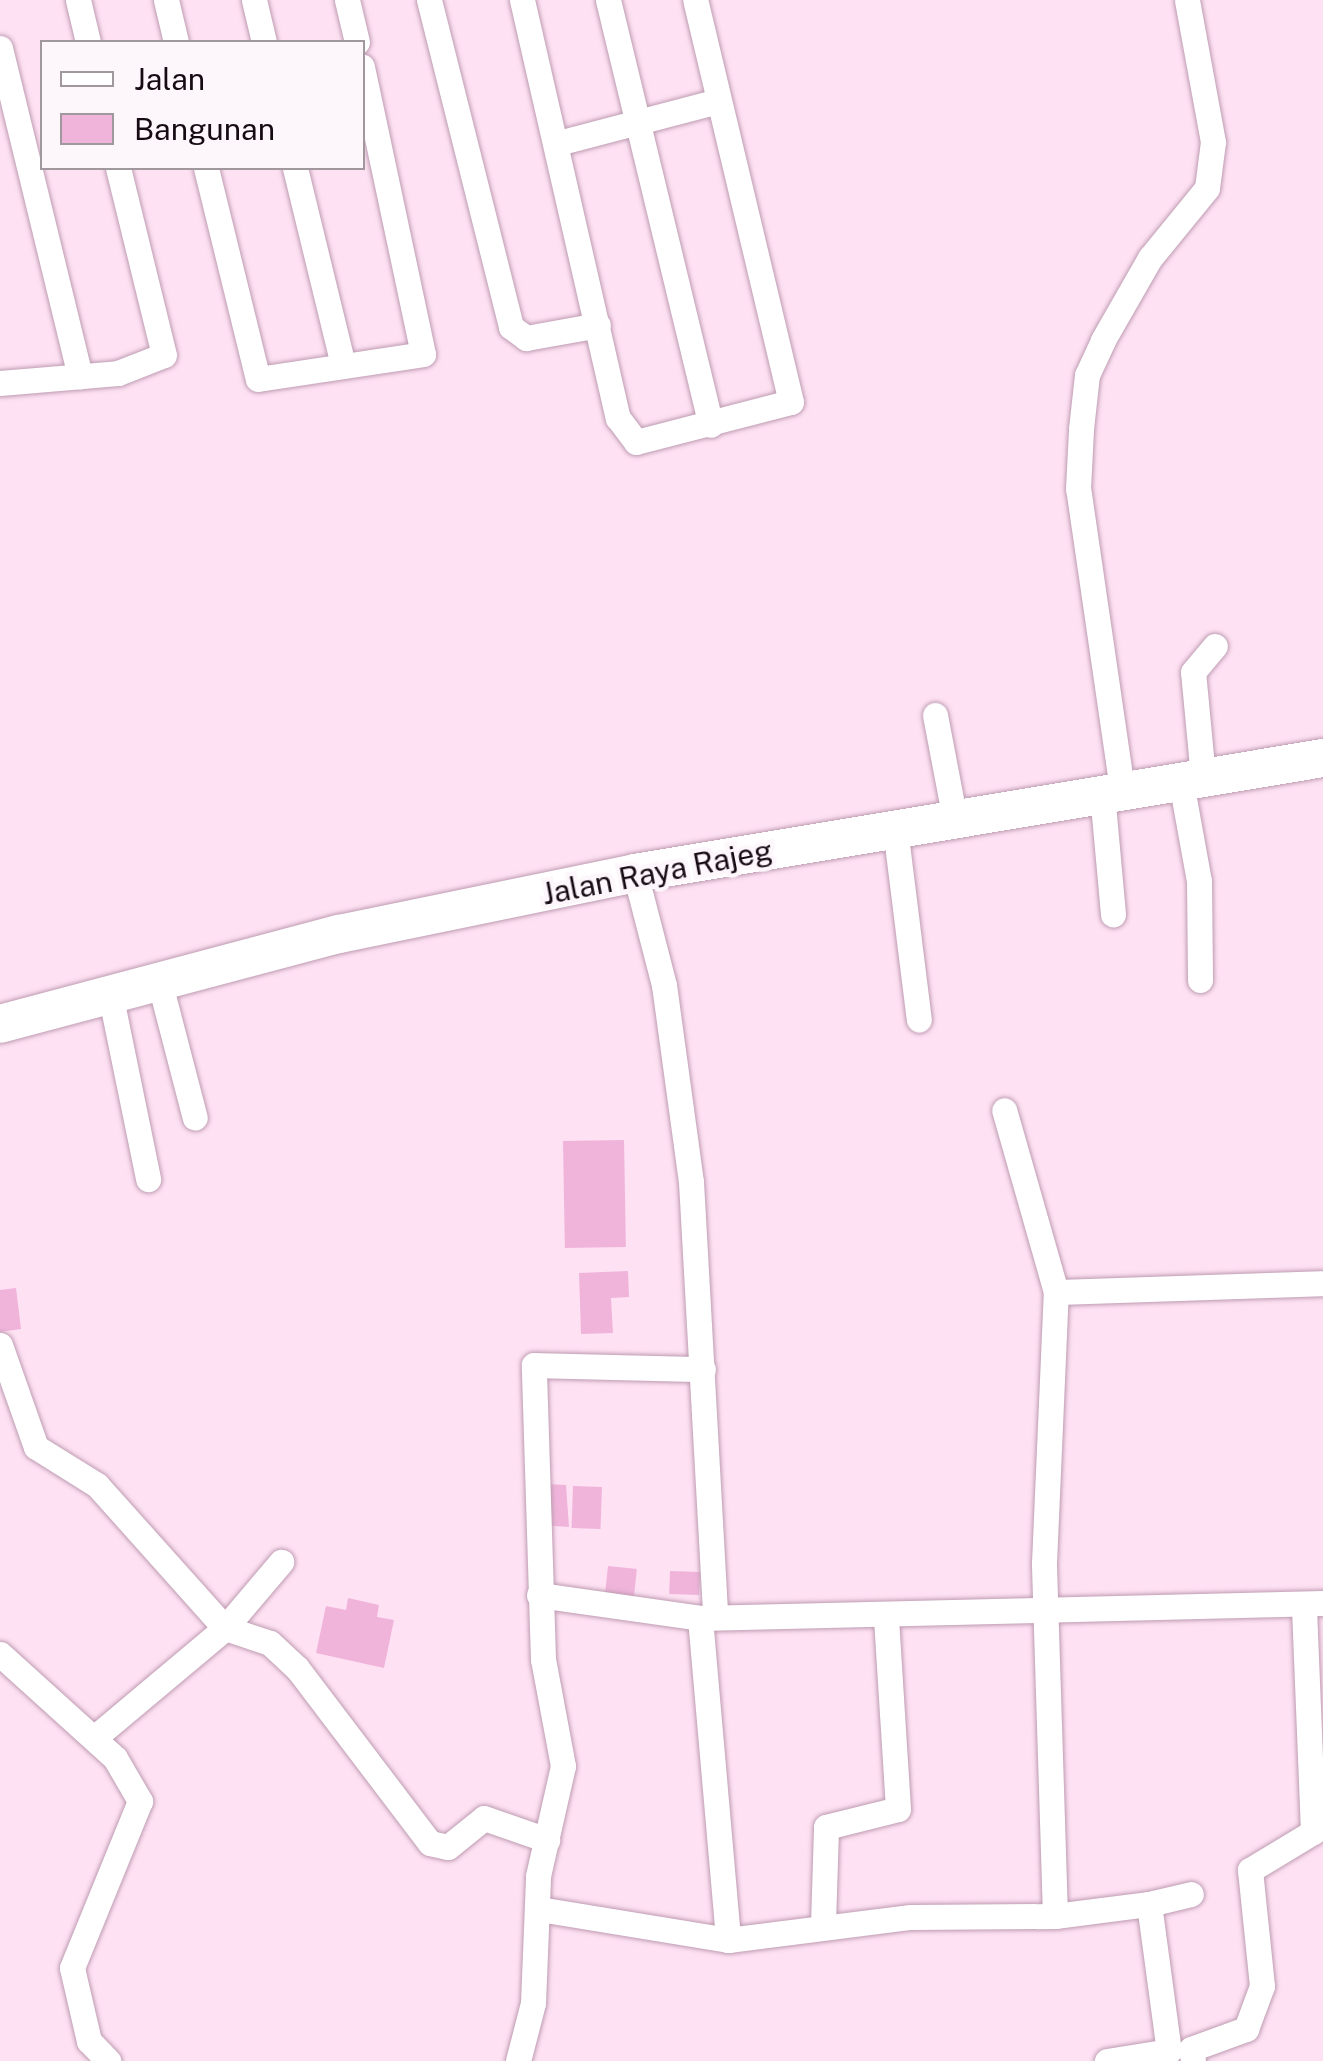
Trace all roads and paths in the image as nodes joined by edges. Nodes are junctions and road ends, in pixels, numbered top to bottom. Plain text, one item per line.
1 (78, 0) edge
2 (166, 0) edge
3 (254, 0) edge
4 (347, 0) edge
5 (429, 0) edge
6 (522, 0) edge
7 (608, 0) edge
8 (695, 0) edge
9 (1187, 0) edge
10 (88, 40) edge
11 (176, 40) edge
12 (264, 40) edge
13 (357, 40) edge
14 (0, 48) edge
15 (365, 79) edge
16 (718, 101) junction
17 (637, 124) junction
18 (558, 144) junction
19 (118, 170) edge
20 (206, 170) edge
21 (295, 170) edge
22 (598, 326) junction
23 (342, 361) junction
24 (80, 376) junction
25 (0, 383) edge
26 (711, 425) junction
27 (1215, 646) dead end
28 (935, 715) dead end
29 (1323, 758) edge
30 (1192, 779) junction
31 (1112, 791) junction
32 (954, 815) junction
33 (895, 828) junction
34 (635, 872) junction
35 (1114, 916) dead end
36 (1200, 980) dead end
37 (160, 984) junction
38 (111, 998) junction
39 (919, 1020) dead end
40 (0, 1024) edge
41 (1004, 1110) dead end
42 (194, 1118) dead end
43 (148, 1179) dead end
44 (1323, 1283) edge
45 (1056, 1292) junction
46 (0, 1346) edge
47 (703, 1369) junction
48 (280, 1562) dead end
49 (539, 1596) junction
50 (1313, 1604) edge
51 (1045, 1609) junction
52 (708, 1617) junction
53 (886, 1617) junction
54 (225, 1628) junction
55 (0, 1654) edge
56 (94, 1738) junction
57 (547, 1840) junction
58 (1190, 1894) dead end
59 (1149, 1904) junction
60 (539, 1908) junction
61 (1055, 1916) junction
62 (823, 1924) junction
63 (728, 1940) junction
64 (1184, 2054) edge
65 (108, 2061) edge
66 (518, 2061) edge
67 (1107, 2061) edge

1 - 10 street
2 - 11 street
3 - 12 street
4 - 13 street
5 - 22 street
6 - 18 street
7 - 17 street
8 - 16 street
9 - 31 street
14 - 24 street
15 - 23 street
16 - 17 street
16 - 26 street
17 - 18 street
17 - 26 street
18 - 22 street
19 - 24 street
20 - 23 street
21 - 23 street
22 - 26 street
24 - 25 street
27 - 30 street
28 - 32 street
29 - 30 main road, Jalan Raya Rajeg
30 - 31 main road, Jalan Raya Rajeg
30 - 36 street
31 - 32 main road, Jalan Raya Rajeg
31 - 35 street
32 - 33 main road, Jalan Raya Rajeg
33 - 34 main road, Jalan Raya Rajeg
33 - 39 street
34 - 37 main road, Jalan Raya Rajeg
34 - 47 street
37 - 38 main road, Jalan Raya Rajeg
37 - 42 street
38 - 40 main road, Jalan Raya Rajeg
38 - 43 street
41 - 45 street
44 - 45 street
45 - 51 street
46 - 54 street
47 - 49 street
47 - 52 street
48 - 54 street
49 - 52 street
49 - 57 street
50 - 51 street
50 - 64 street
51 - 53 street
51 - 61 street
52 - 53 street
52 - 63 street
53 - 62 street
54 - 56 street
54 - 57 street
55 - 56 street
56 - 65 street
57 - 60 street
58 - 59 street
59 - 61 street
59 - 64 street
60 - 63 street
60 - 66 street
61 - 62 street
62 - 63 street
64 - 67 street

